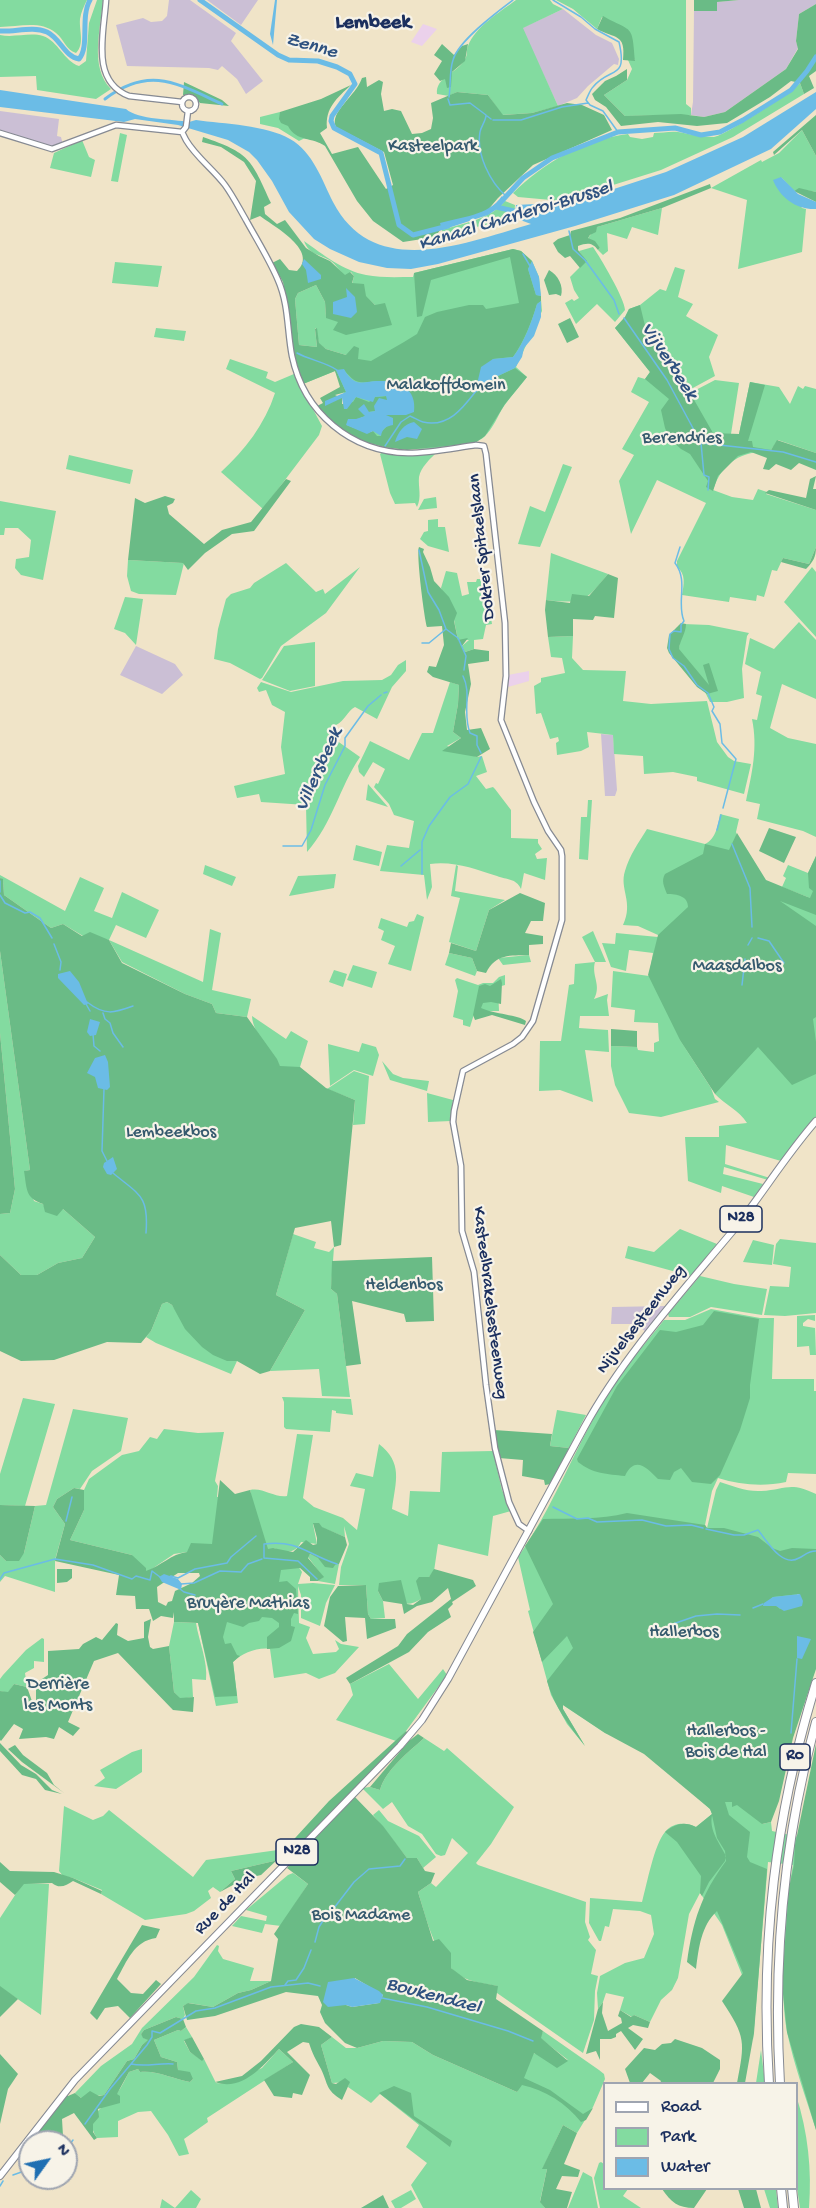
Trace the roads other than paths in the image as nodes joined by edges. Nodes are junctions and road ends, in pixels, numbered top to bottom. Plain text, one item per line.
1 (106, 0) edge
2 (182, 102) junction
3 (188, 111) junction
4 (184, 130) junction
5 (0, 133) edge
6 (464, 1071) joint
7 (816, 1121) edge
8 (528, 1531) junction
9 (516, 1553) joint
10 (816, 1683) edge
11 (816, 1722) edge
12 (769, 2082) edge
13 (780, 2082) edge
14 (0, 2175) edge
15 (781, 2190) edge
16 (792, 2190) edge
17 (783, 2208) edge
18 (794, 2208) edge

1 - 2 street
2 - 3 street
2 - 3 street
3 - 4 street
4 - 5 street
4 - 6 street, Dokter Spitaelslaan
6 - 8 street, Kasteelbrakelsesteenweg
7 - 8 main road, Nijvelsesteenweg / N28
8 - 9 main road, Nijvelsesteenweg / N28
9 - 14 main road, Rue de Hal / N28
10 - 12 highway, R0
11 - 13 highway, R0
15 - 17 highway
16 - 18 highway

